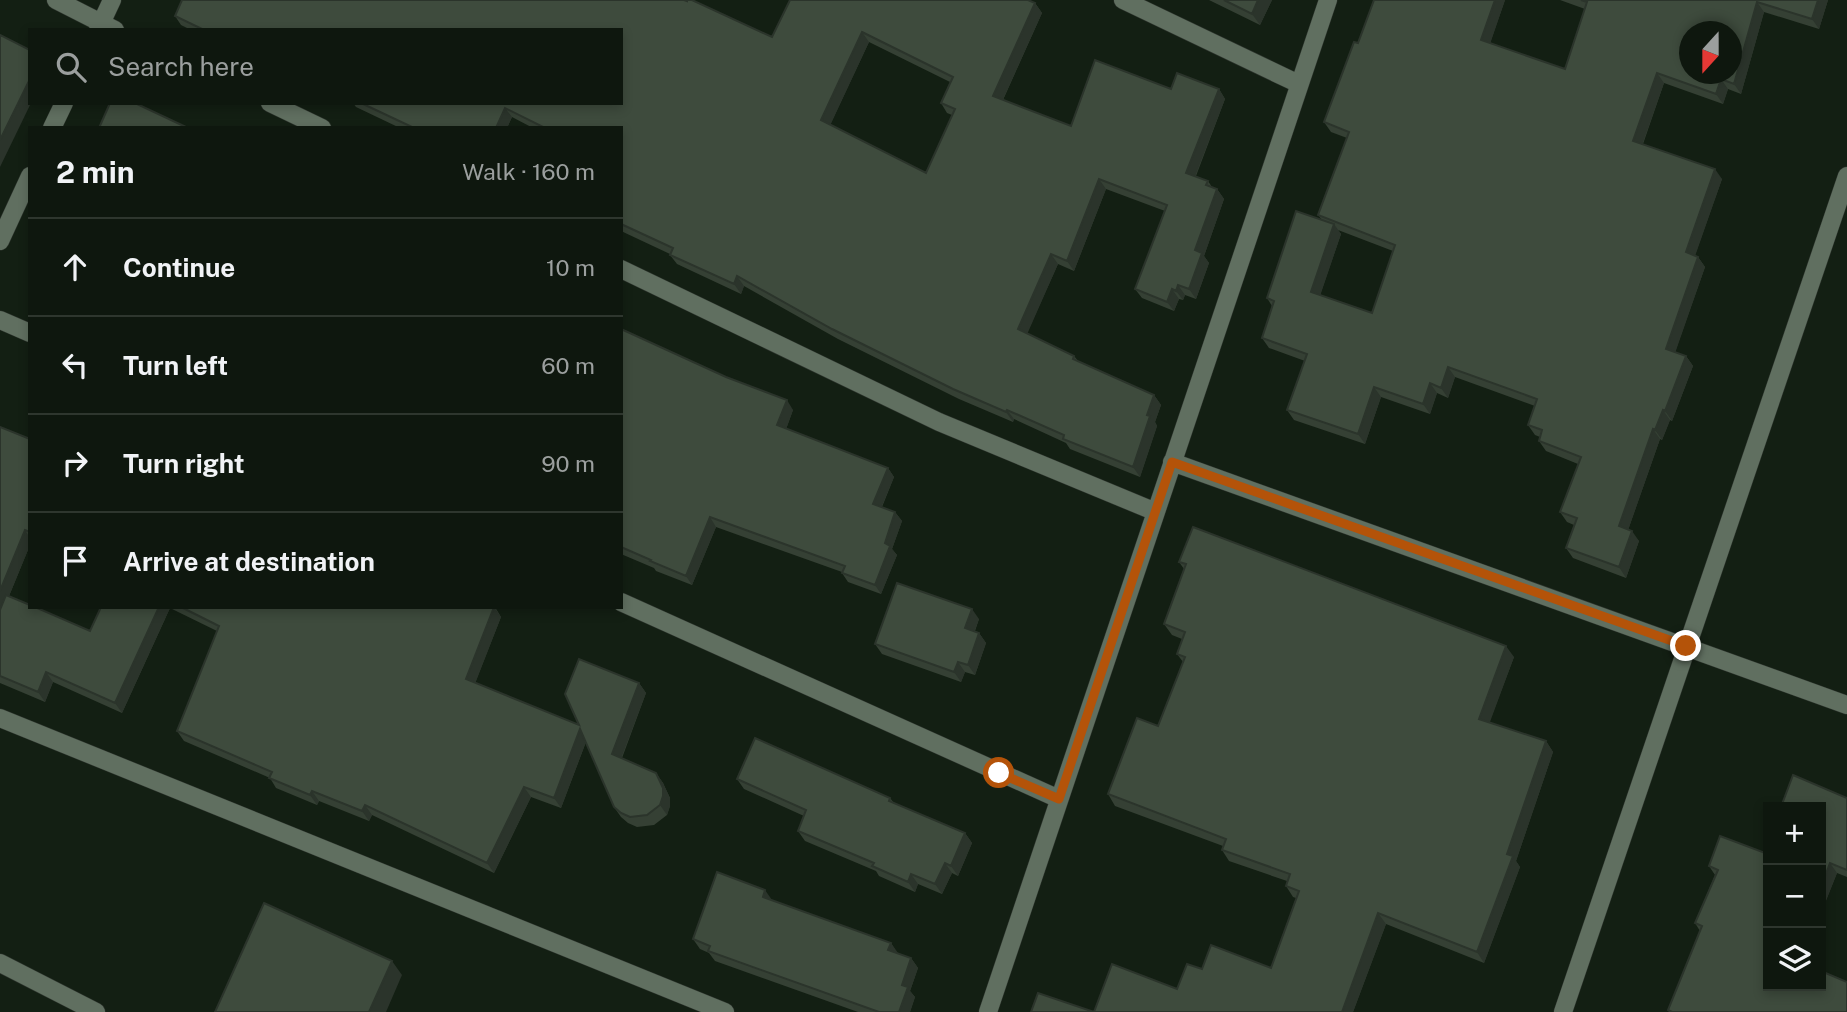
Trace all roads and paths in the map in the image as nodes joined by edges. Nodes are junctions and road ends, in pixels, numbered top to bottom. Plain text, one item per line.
1 (56, 0) edge
2 (112, 0) edge
3 (1124, 0) edge
4 (1328, 0) edge
5 (104, 28) edge
6 (1299, 84) junction
7 (63, 105) edge
8 (274, 105) edge
9 (53, 126) edge
10 (318, 126) edge
11 (1847, 176) edge
12 (28, 180) edge
13 (0, 241) edge
14 (623, 271) edge
15 (0, 320) edge
16 (28, 332) edge
17 (1172, 462) junction
18 (1156, 512) junction
19 (623, 603) edge
20 (1686, 646) junction
21 (1847, 705) edge
22 (0, 718) edge
23 (1059, 799) junction
24 (0, 963) edge
25 (96, 1012) edge
26 (725, 1012) edge
27 (988, 1012) edge
28 (1563, 1012) edge

1 - 5 street
2 - 5 street
3 - 6 street
4 - 6 street
6 - 17 street
7 - 9 street
8 - 10 street
11 - 20 street
12 - 13 street
14 - 18 street
15 - 16 street
17 - 18 street
17 - 20 street
18 - 23 street
19 - 23 street
20 - 21 street
20 - 28 street
22 - 26 street
23 - 27 street
24 - 25 street

